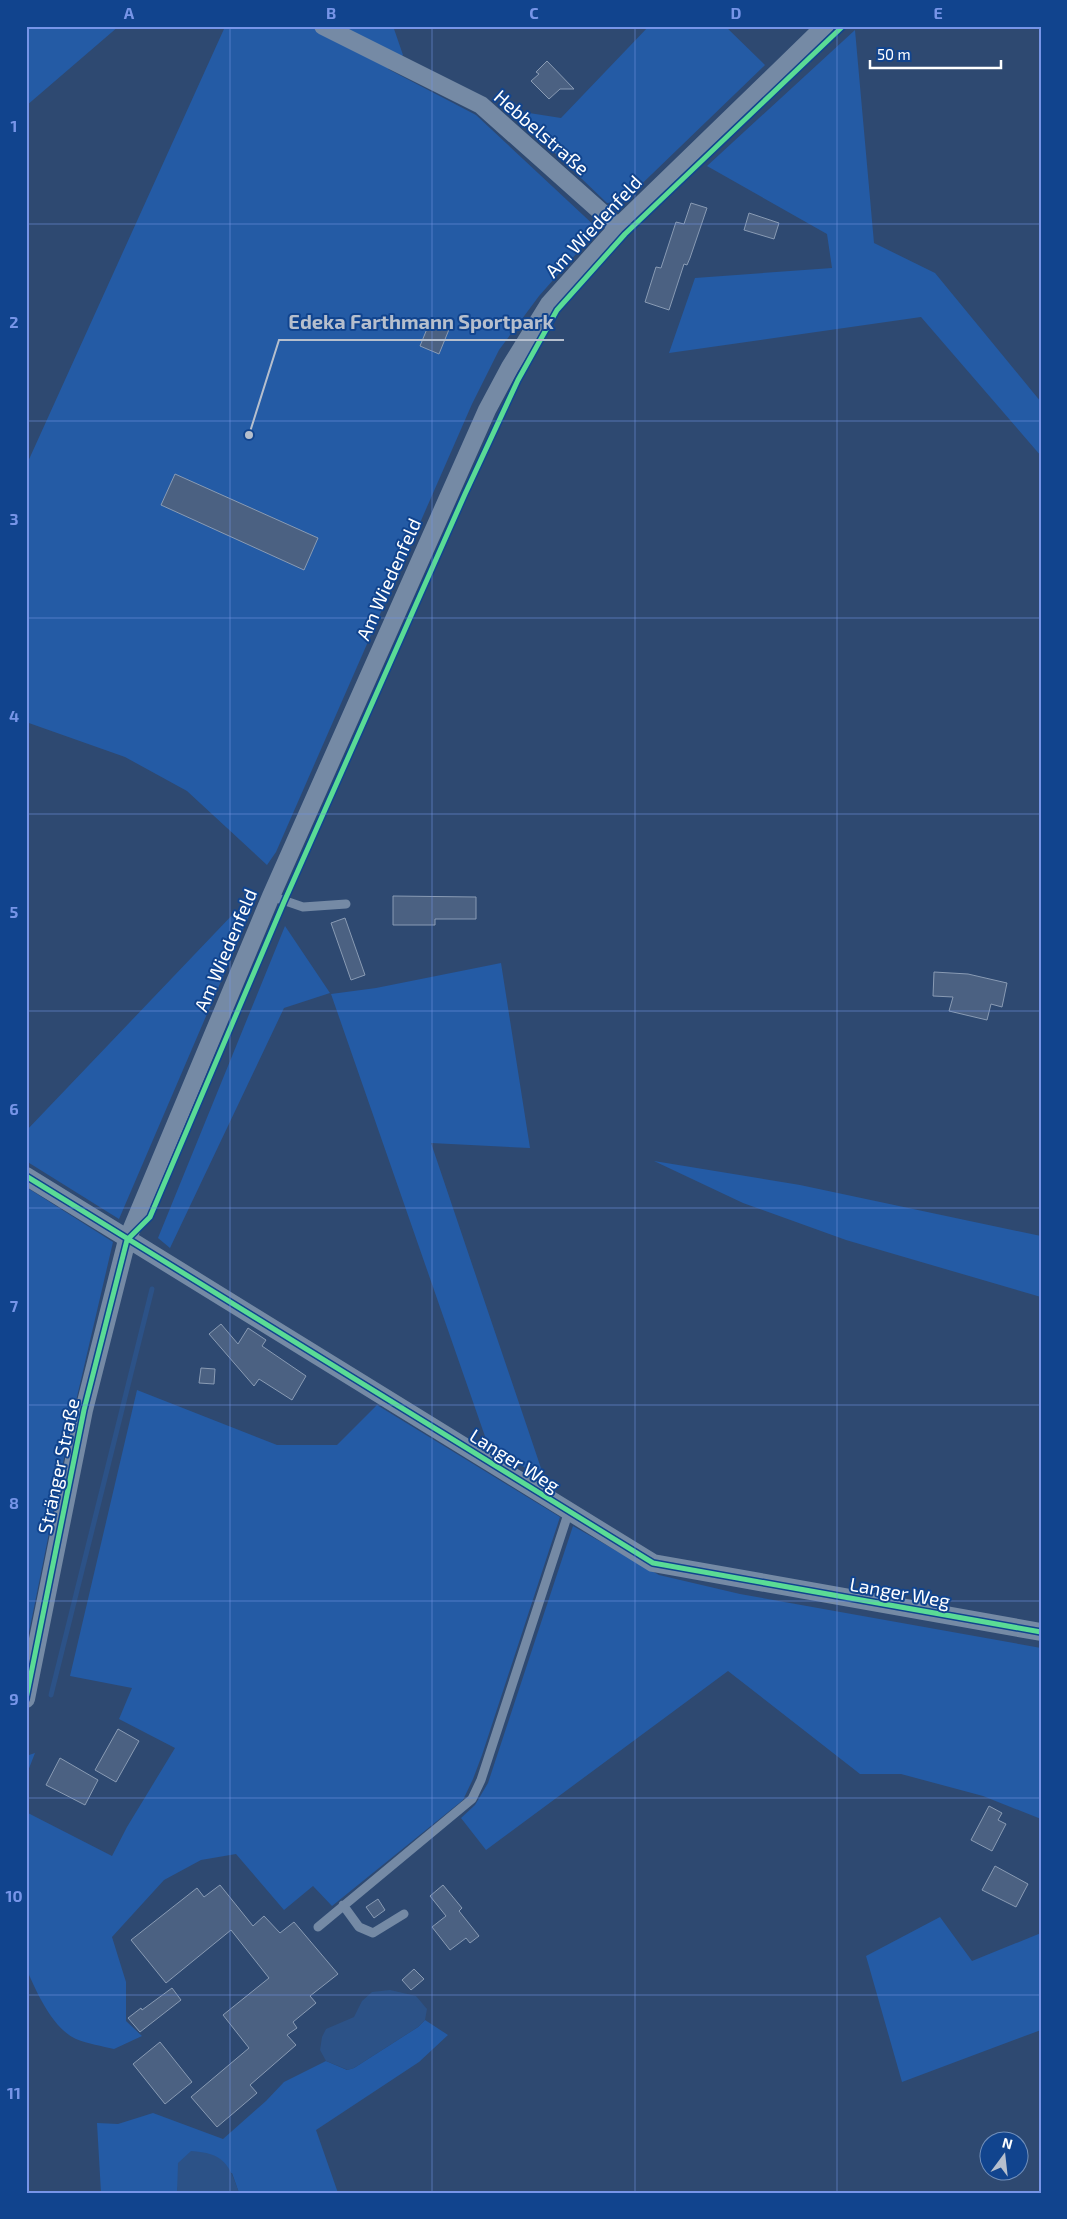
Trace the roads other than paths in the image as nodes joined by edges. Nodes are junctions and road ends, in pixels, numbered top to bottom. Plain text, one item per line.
1 (323, 26) edge
2 (825, 26) edge
3 (622, 231) junction
4 (271, 896) junction
5 (346, 904) dead end
6 (26, 1176) edge
7 (126, 1240) junction
8 (569, 1511) junction
9 (1041, 1632) edge
10 (26, 1700) edge
11 (343, 1905) junction
12 (404, 1914) dead end
13 (318, 1927) dead end

1 - 3 street, Hebbelstraße
2 - 3 street, Am Wiedenfeld
3 - 4 street, Am Wiedenfeld
4 - 5 lane
4 - 7 street, Am Wiedenfeld
6 - 7 street, Langer Weg
7 - 8 street, Langer Weg
7 - 10 street, Stränger Straße
8 - 9 street, Langer Weg
8 - 11 lane
11 - 12 lane
11 - 13 lane

